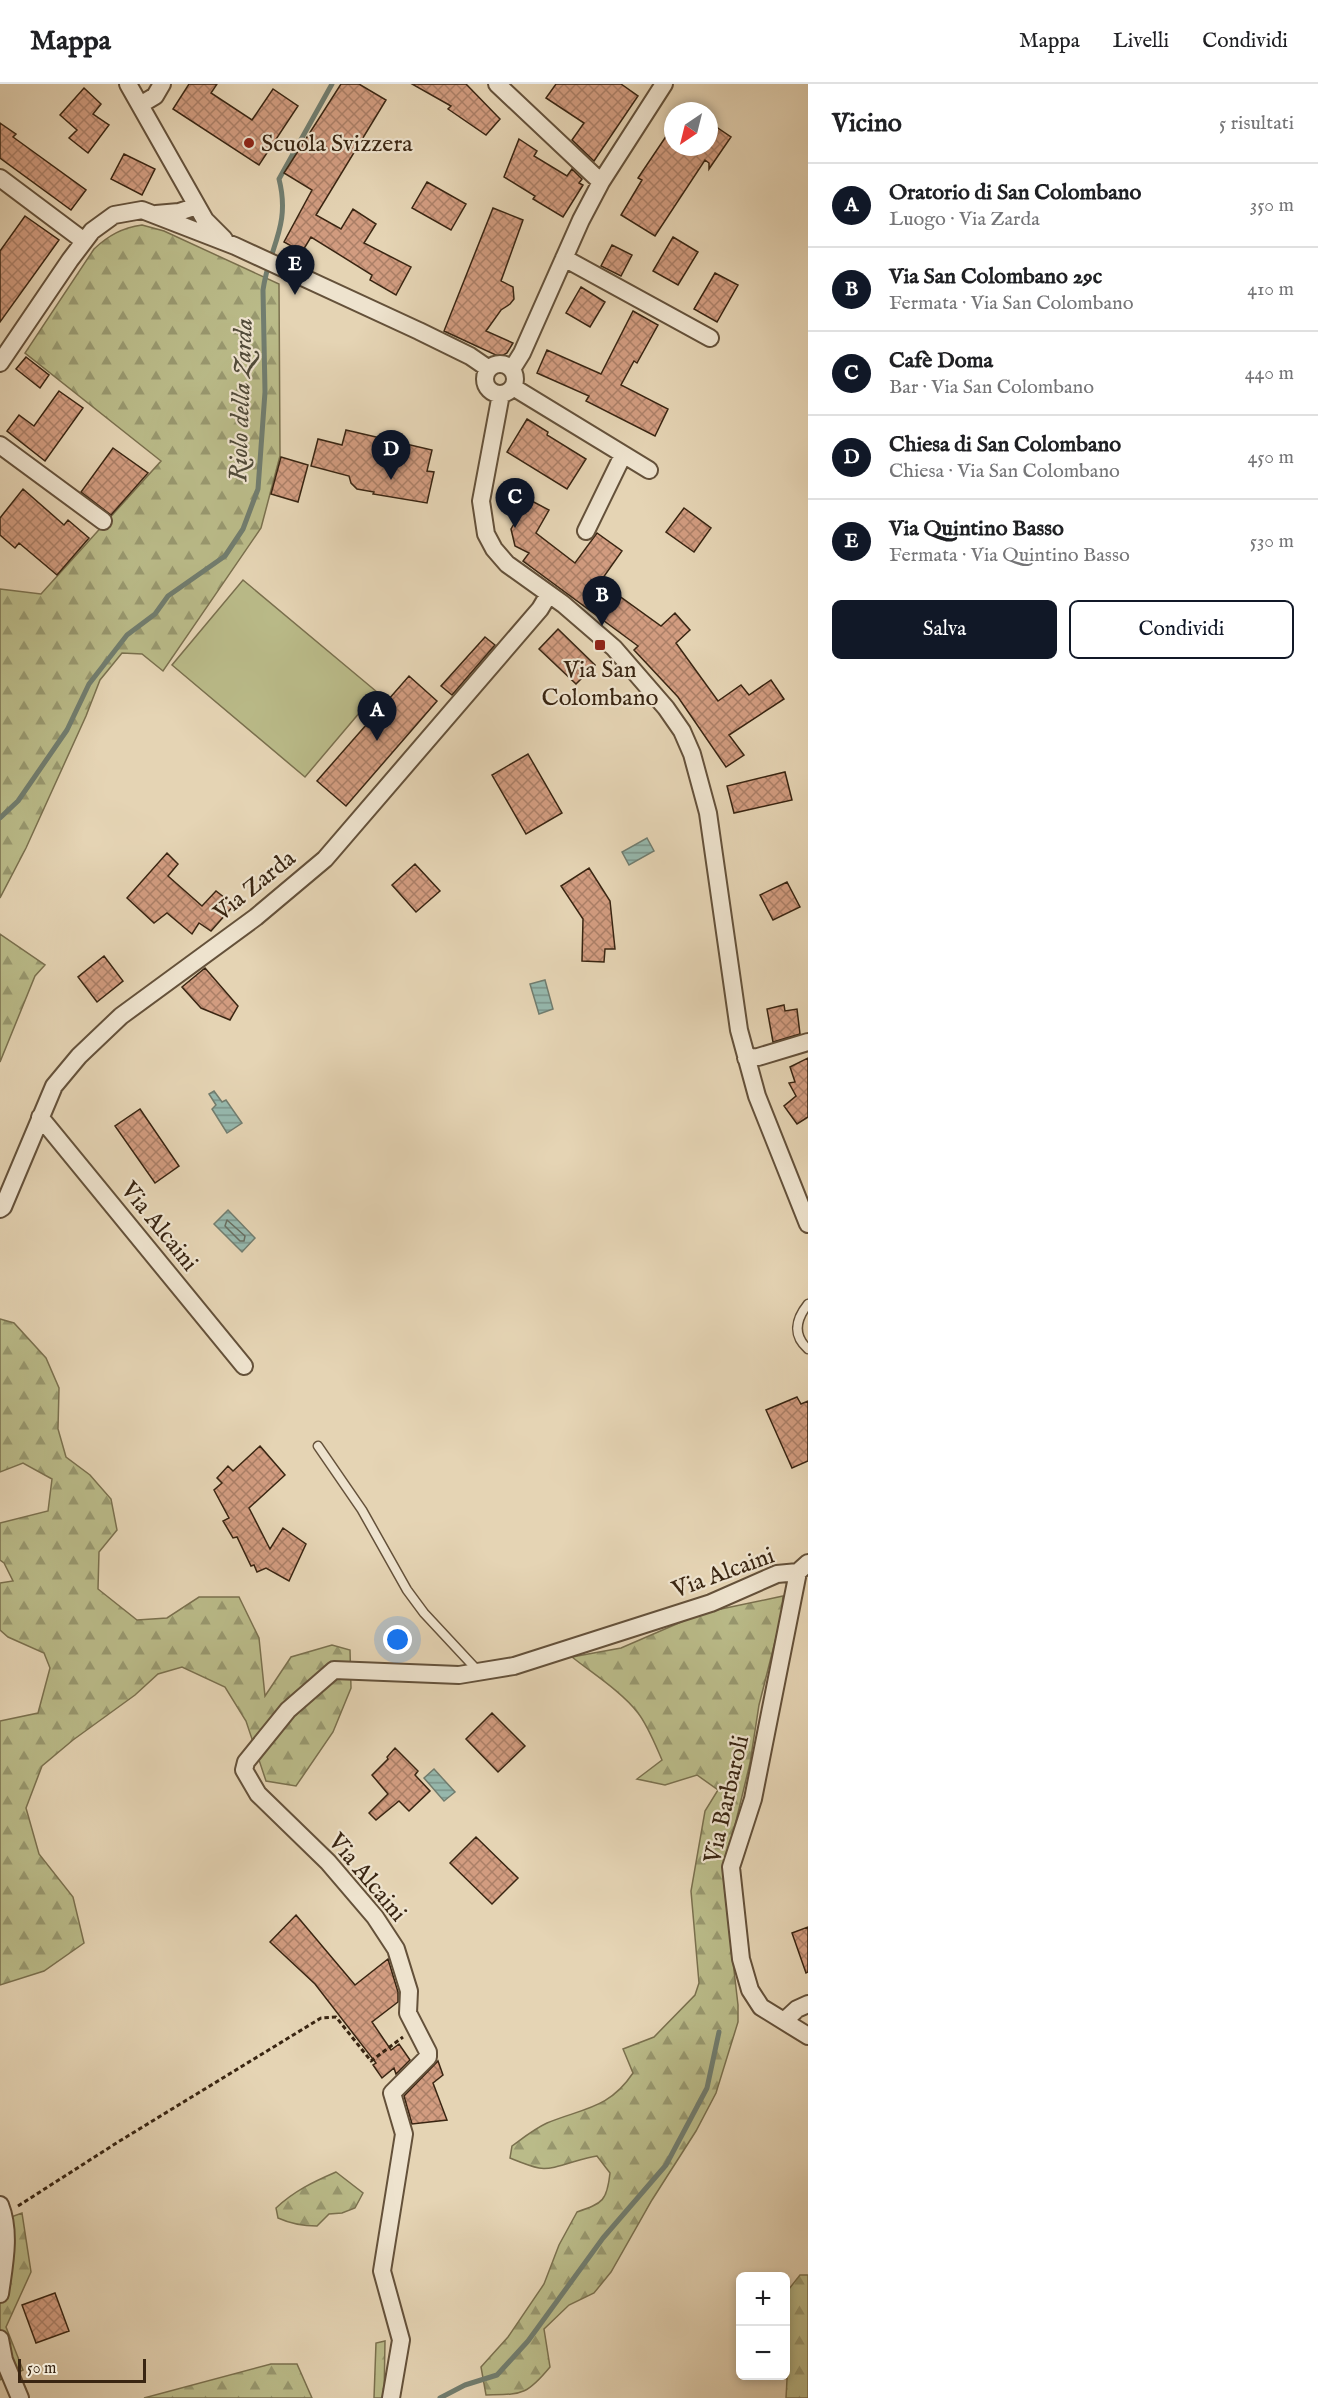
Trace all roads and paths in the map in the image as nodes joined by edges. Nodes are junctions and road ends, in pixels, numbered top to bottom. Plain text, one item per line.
1 (128, 84) edge
2 (162, 84) edge
3 (497, 84) edge
4 (664, 84) edge
5 (140, 105) junction
6 (0, 178) edge
7 (601, 182) junction
8 (196, 206) junction
9 (156, 214) junction
10 (84, 241) junction
11 (235, 246) junction
12 (564, 258) junction
13 (710, 338) dead end
14 (0, 363) edge
15 (489, 369) junction
16 (512, 369) junction
17 (507, 391) junction
18 (0, 445) edge
19 (623, 455) junction
20 (649, 470) dead end
21 (103, 521) dead end
22 (586, 531) dead end
23 (549, 594) junction
24 (808, 1042) edge
25 (746, 1058) junction
26 (40, 1118) junction
27 (0, 1209) edge
28 (808, 1224) edge
29 (808, 1304) edge
30 (808, 1349) edge
31 (244, 1366) dead end
32 (318, 1446) dead end
33 (803, 1568) edge
34 (479, 1672) junction
35 (808, 2004) edge
36 (784, 2021) junction
37 (404, 2036) joint
38 (808, 2036) edge
39 (428, 2057) junction
40 (24, 2203) dead end
41 (0, 2205) edge
42 (0, 2294) edge
43 (0, 2338) edge
44 (20, 2398) edge
45 (391, 2398) edge

1 - 5 street
2 - 5 street
3 - 7 street
4 - 7 street
5 - 8 street
6 - 10 street
7 - 12 street
8 - 9 street
8 - 11 street
9 - 10 street
9 - 11 street
10 - 14 street
11 - 15 street
12 - 13 street
12 - 16 street
15 - 16 street
15 - 17 street
16 - 17 street
17 - 19 street
17 - 23 street
18 - 21 street
19 - 20 street
19 - 22 street
23 - 25 street
23 - 26 street, Via Zarda
24 - 25 street
25 - 28 street
26 - 27 street, Via Zarda
26 - 31 street, Via Alcaini
29 - 30 lane
32 - 34 lane
33 - 34 street, Via Alcaini
33 - 36 street, Via Barbaroli
34 - 39 street, Via Alcaini
35 - 36 street
36 - 38 street, Via Barbaroli
37 - 39 street
37 - 40 path
39 - 45 street
41 - 42 street
43 - 44 street

